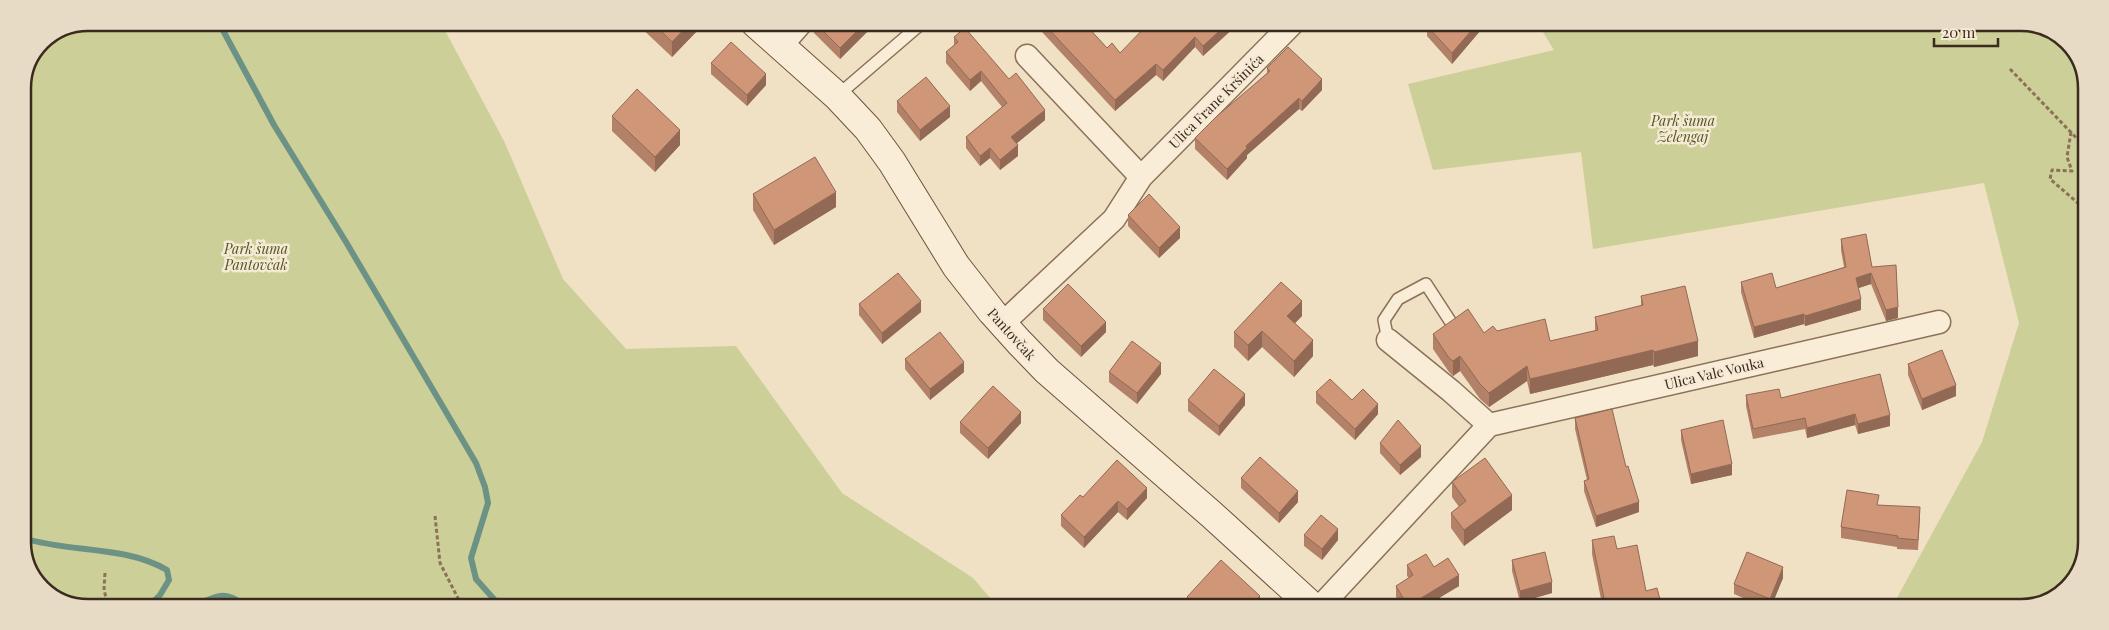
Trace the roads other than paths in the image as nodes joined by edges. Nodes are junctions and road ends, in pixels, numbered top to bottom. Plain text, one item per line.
1 (764, 31) edge
2 (794, 31) edge
3 (914, 31) edge
4 (1286, 31) edge
5 (781, 46) junction
6 (1027, 56) dead end
7 (837, 96) junction
8 (1141, 177) junction
9 (1939, 322) dead end
10 (1002, 324) junction
11 (1452, 324) edge
12 (1388, 340) joint
13 (1489, 425) junction
14 (1304, 599) edge
15 (1327, 599) edge

1 - 5 main road, Pantovčak
2 - 5 street
3 - 7 lane
4 - 8 street, Ulica Frane Kršinića
5 - 7 main road, Pantovčak
6 - 8 street
7 - 10 main road, Pantovčak
8 - 10 street, Ulica Frane Kršinića
9 - 13 street, Ulica Vale Vouka
10 - 14 main road, Pantovčak
11 - 12 lane
12 - 13 street
13 - 15 street

